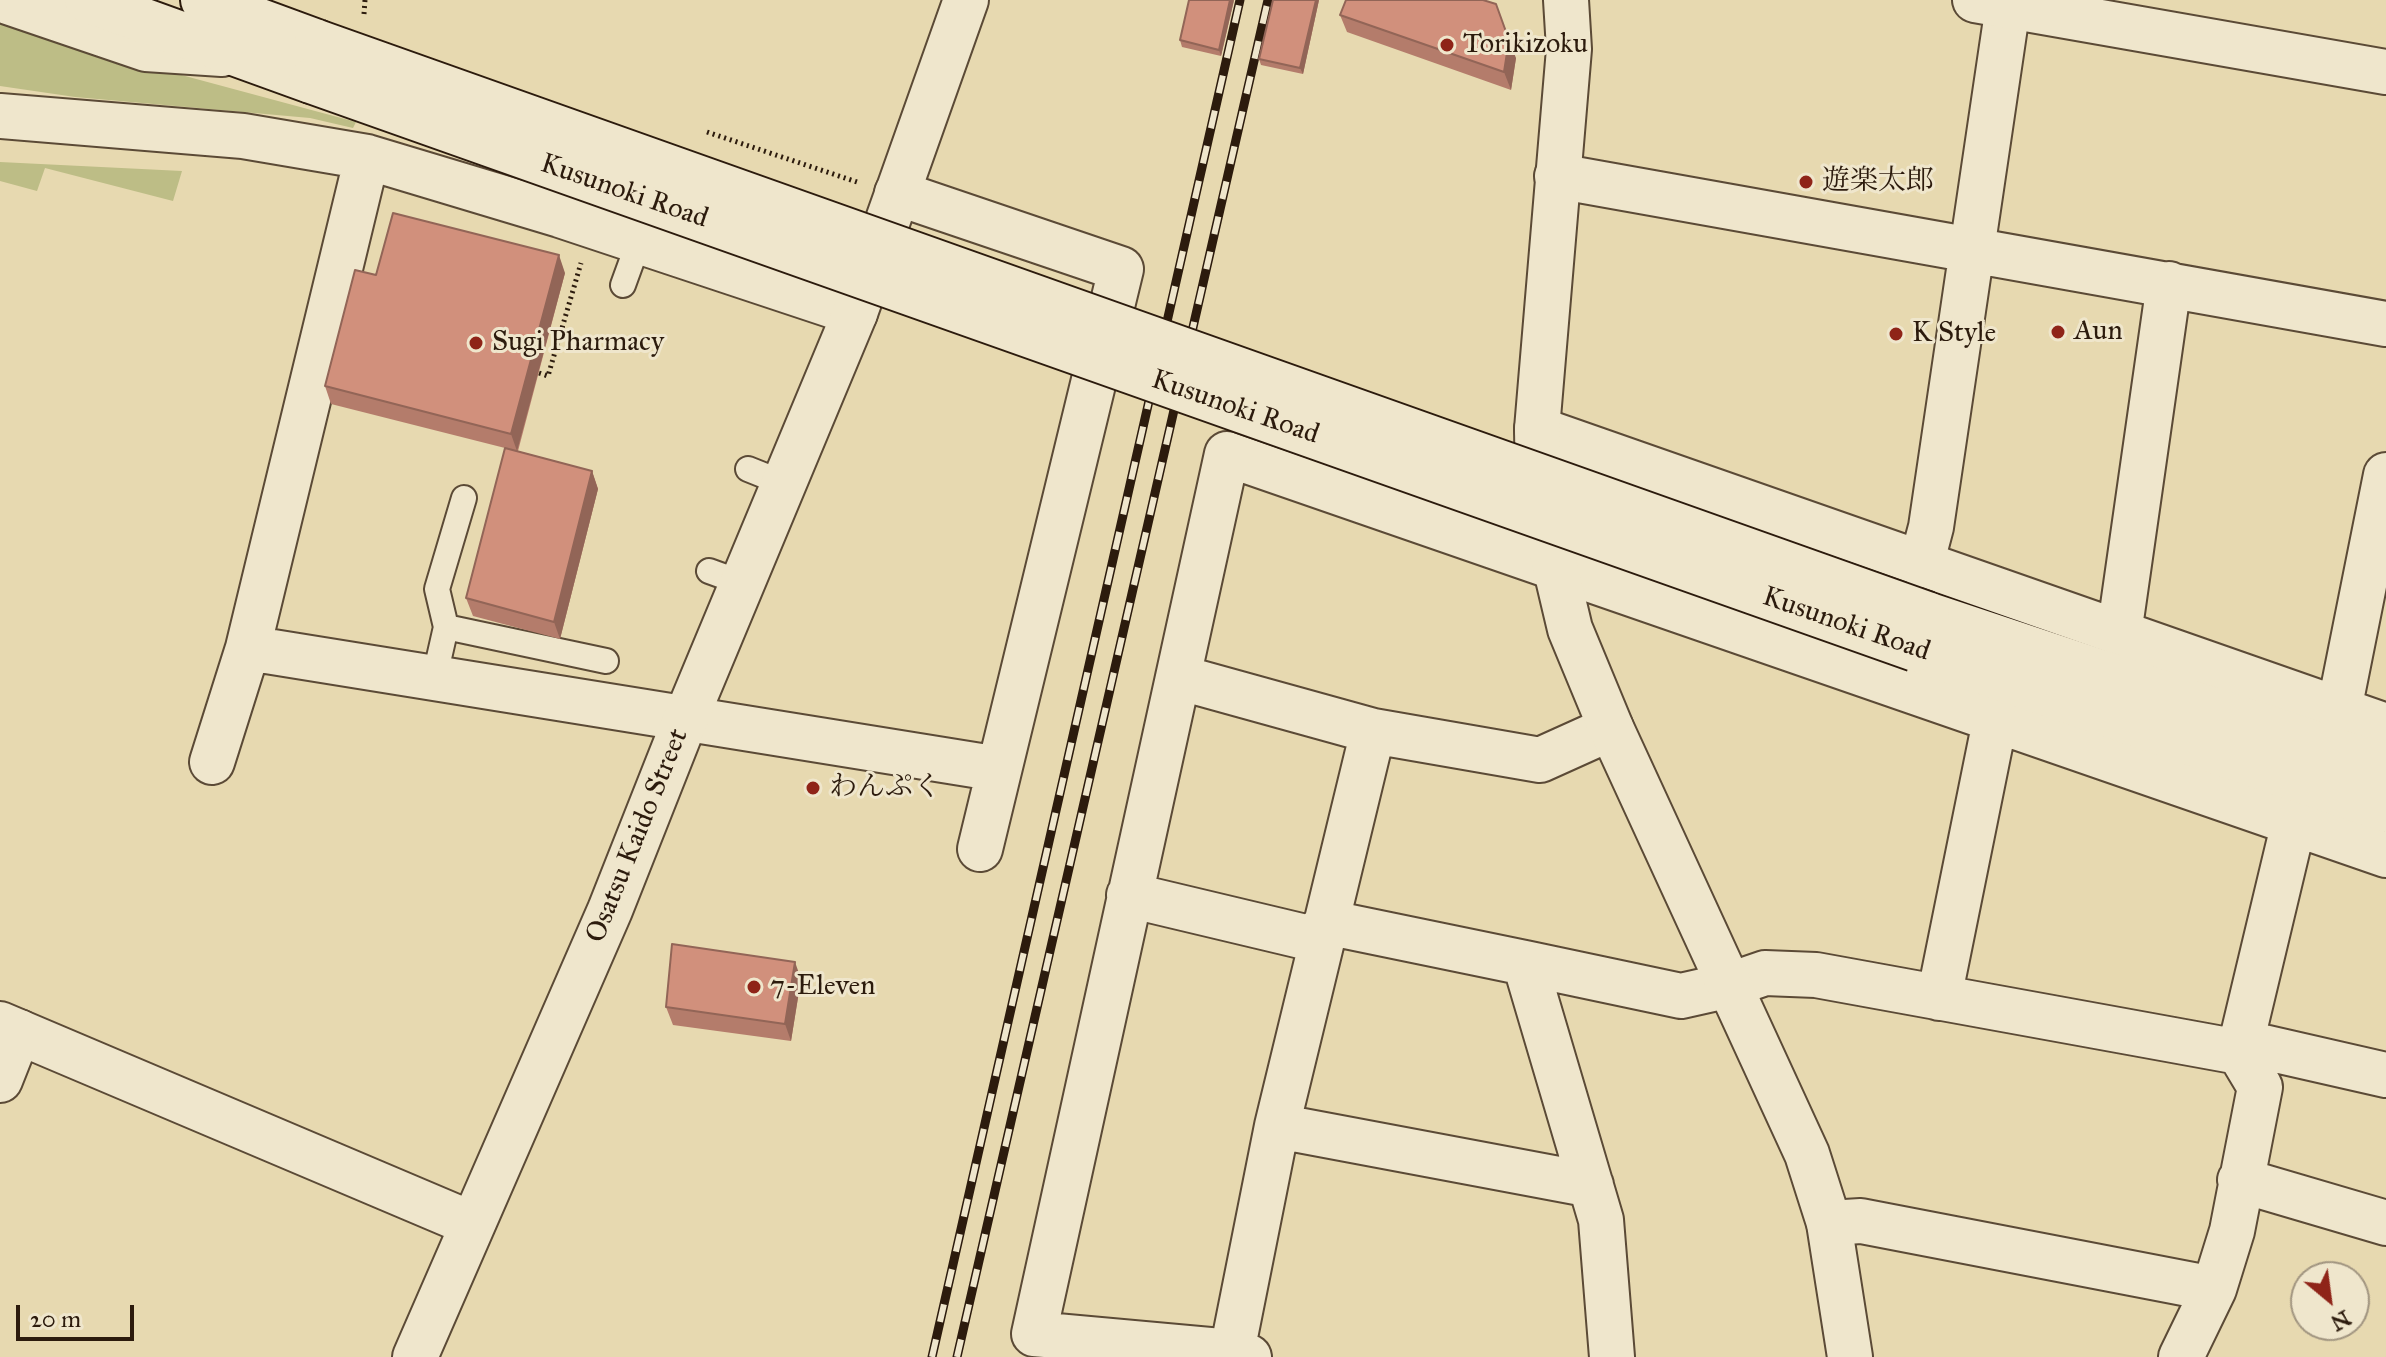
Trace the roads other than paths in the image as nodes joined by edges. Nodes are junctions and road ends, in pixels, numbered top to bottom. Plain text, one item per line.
1 (2, 0) edge
2 (87, 0) edge
3 (203, 0) edge
4 (966, 0) edge
5 (1566, 0) edge
6 (1992, 3) edge
7 (241, 55) junction
8 (314, 61) junction
9 (2386, 72) edge
10 (0, 116) edge
11 (367, 157) junction
12 (1557, 176) junction
13 (881, 189) junction
14 (639, 241) junction
15 (1972, 249) junction
16 (2169, 284) junction
17 (623, 285) dead end
18 (855, 313) junction
19 (2386, 324) edge
20 (1537, 429) junction
21 (2386, 475) edge
22 (464, 498) dead end
23 (1921, 565) junction
24 (1555, 567) junction
25 (446, 627) junction
26 (1921, 632) junction
27 (2119, 634) junction
28 (248, 648) junction
29 (606, 661) dead end
30 (1178, 677) junction
31 (434, 680) junction
32 (2339, 710) junction
33 (686, 718) junction
34 (1995, 721) junction
35 (2386, 726) edge
36 (1611, 728) junction
37 (1373, 731) junction
38 (212, 762) dead end
39 (2386, 767) edge
40 (999, 769) junction
41 (2386, 810) edge
42 (2294, 822) junction
43 (980, 849) dead end
44 (2386, 855) edge
45 (1129, 895) junction
46 (1324, 932) junction
47 (1525, 963) junction
48 (1730, 985) junction
49 (1939, 998) junction
50 (9, 1028) edge
51 (2240, 1047) junction
52 (2386, 1075) edge
53 (0, 1080) edge
54 (1277, 1126) junction
55 (2240, 1180) junction
56 (1591, 1185) junction
57 (1829, 1223) junction
58 (2386, 1223) edge
59 (472, 1224) junction
60 (2214, 1289) junction
61 (1240, 1355) edge
62 (415, 1357) edge
63 (1612, 1357) edge
64 (1850, 1357) edge
65 (2181, 1357) edge

1 - 7 street
2 - 7 street, Kusunoki Road
3 - 8 street, Kusunoki Road
4 - 13 street, Osatsu Kaido Street
5 - 12 street
6 - 9 street
6 - 15 street
7 - 8 street, Kusunoki Road
8 - 26 street, Kusunoki Road, bridge
10 - 11 street
11 - 14 street
11 - 28 street
12 - 15 street
12 - 20 street
13 - 18 street, Osatsu Kaido Street
13 - 40 street
14 - 17 lane
14 - 18 street
15 - 16 street
15 - 23 street
16 - 19 street
16 - 27 street
18 - 33 street, Osatsu Kaido Street
20 - 23 street
20 - 24 street
21 - 32 street
22 - 25 lane
23 - 27 street
24 - 30 street
24 - 34 street
24 - 36 street
25 - 29 lane
25 - 31 lane
26 - 39 street, Kusunoki Road
26 - 41 street, Kusunoki Road
27 - 32 street
28 - 31 street
28 - 38 street
30 - 37 street
30 - 45 street
31 - 33 street
32 - 35 street
33 - 40 street
33 - 59 street, Osatsu Kaido Street
34 - 42 street
34 - 49 street
36 - 37 street
36 - 48 street
37 - 46 street
40 - 43 street
42 - 44 street
42 - 51 street
45 - 46 street
45 - 61 street
46 - 47 street
46 - 54 street
47 - 48 street
47 - 56 street
48 - 49 street
48 - 57 street
49 - 51 street
50 - 53 street
50 - 59 street
51 - 52 street
51 - 55 street
54 - 56 street
54 - 61 street
55 - 58 street
55 - 60 street
56 - 63 street
57 - 60 street
57 - 64 street
59 - 62 street, Osatsu Kaido Street
60 - 65 street

